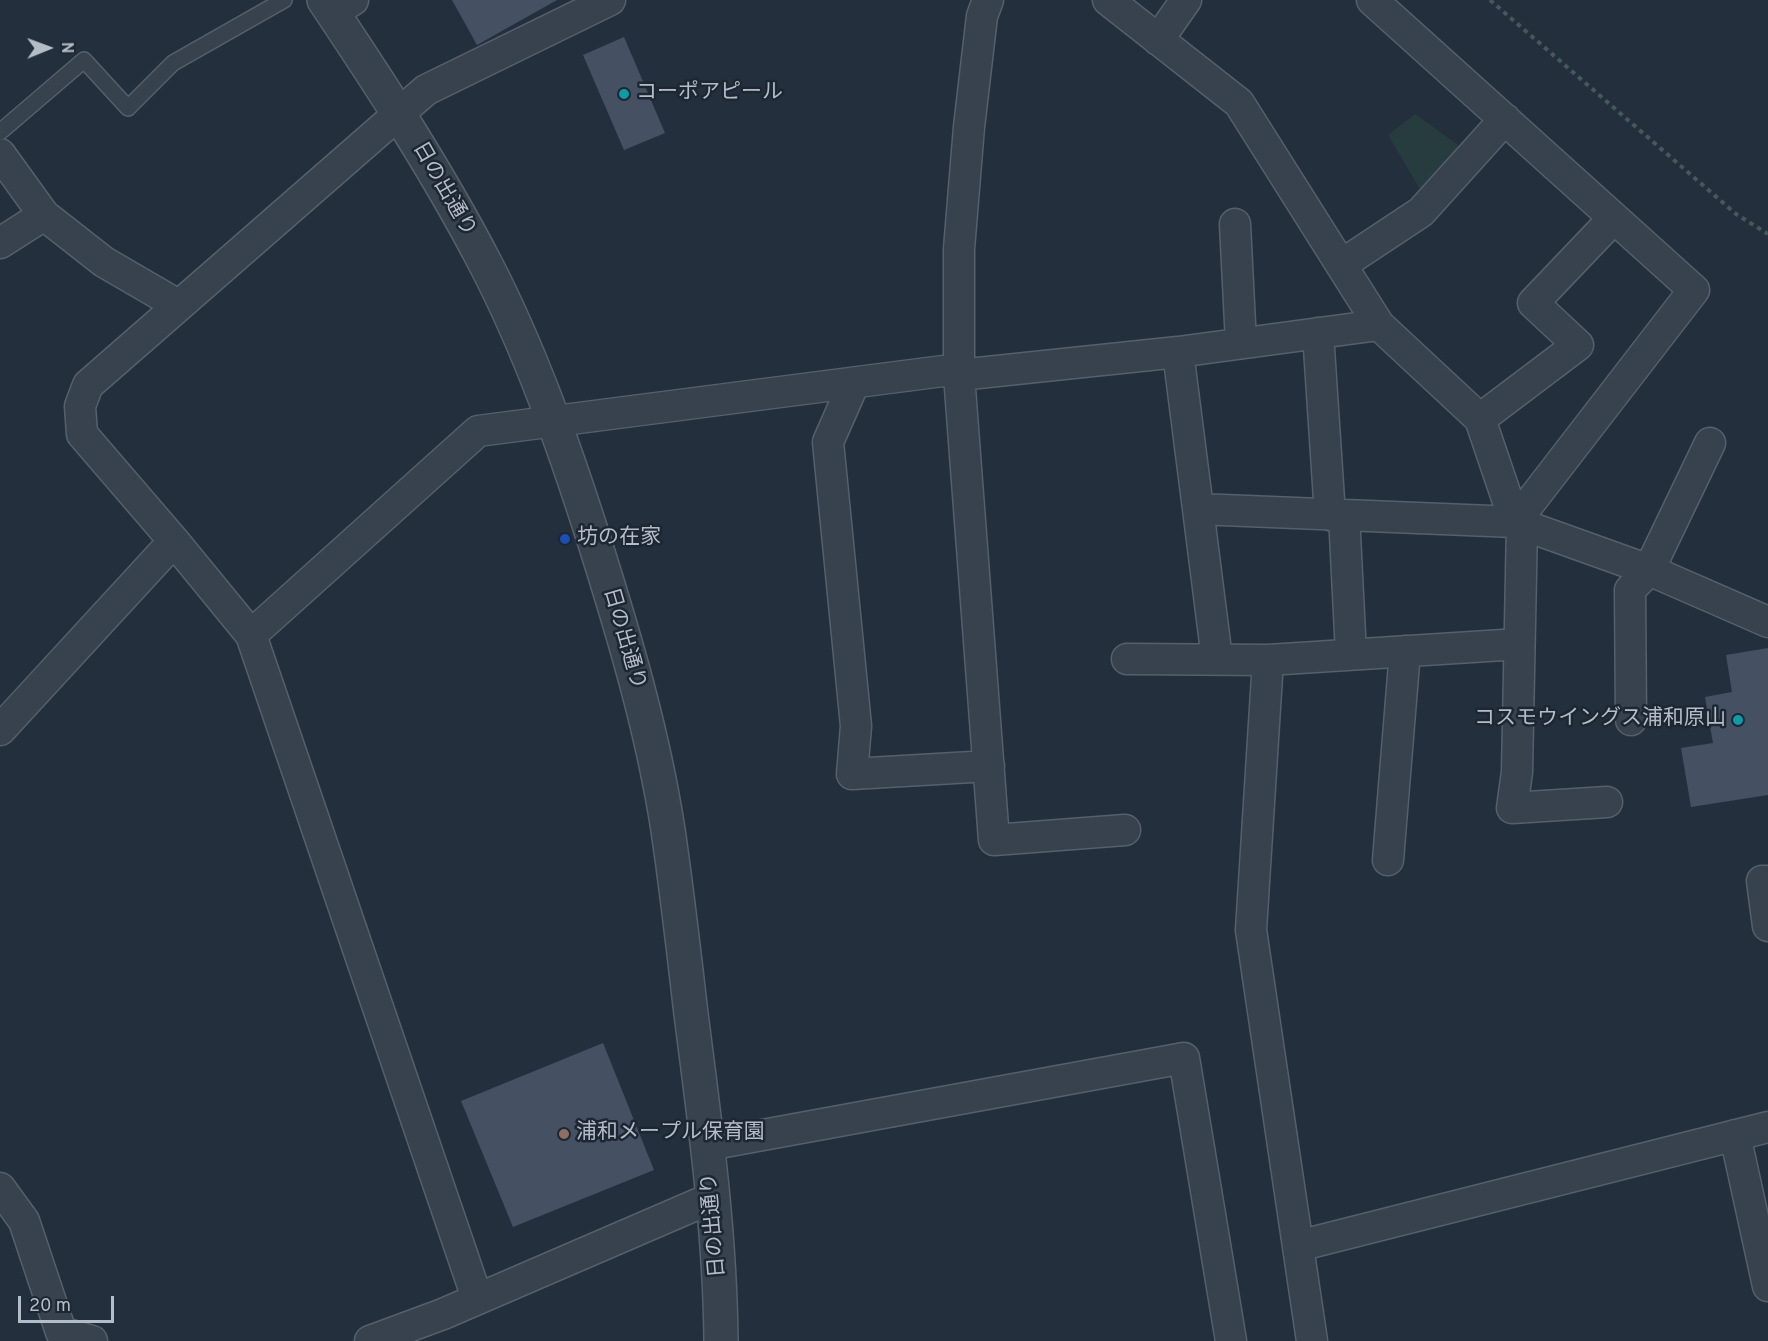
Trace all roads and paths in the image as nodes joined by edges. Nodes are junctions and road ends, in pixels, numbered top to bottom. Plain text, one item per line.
1 (284, 0) edge
2 (610, 0) edge
3 (988, 0) edge
4 (1108, 0) edge
5 (1186, 0) edge
6 (1372, 0) edge
7 (1490, 0) edge
8 (336, 4) edge
9 (1158, 40) junction
10 (398, 112) junction
11 (1505, 119) junction
12 (0, 132) edge
13 (0, 154) edge
14 (44, 215) junction
15 (1614, 218) junction
16 (1235, 224) dead end
17 (1768, 234) edge
18 (0, 243) edge
19 (1341, 265) junction
20 (177, 305) junction
21 (1379, 325) junction
22 (1318, 333) junction
23 (1241, 343) junction
24 (1178, 352) junction
25 (959, 375) junction
26 (854, 382) junction
27 (1480, 419) junction
28 (552, 420) junction
29 (1710, 444) dead end
30 (1198, 509) junction
31 (1337, 515) junction
32 (1519, 523) junction
33 (174, 541) junction
34 (1649, 570) junction
35 (1768, 622) edge
36 (251, 635) junction
37 (1519, 644) junction
38 (1405, 651) junction
39 (1351, 654) junction
40 (1127, 659) dead end
41 (1217, 659) junction
42 (1268, 660) junction
43 (1631, 720) dead end
44 (0, 730) edge
45 (989, 766) junction
46 (1606, 802) dead end
47 (1125, 830) dead end
48 (1388, 860) dead end
49 (1768, 881) edge
50 (1768, 926) edge
51 (1768, 1127) edge
52 (1735, 1135) junction
53 (708, 1144) junction
54 (0, 1188) edge
55 (714, 1197) junction
56 (12, 1227) edge
57 (1298, 1246) junction
58 (1768, 1287) edge
59 (477, 1298) junction
60 (1308, 1340) edge
61 (92, 1341) edge
62 (370, 1341) edge
63 (721, 1341) edge
64 (1231, 1341) edge

1 - 12 lane
2 - 10 street
3 - 25 street
4 - 9 street
5 - 9 street
6 - 11 street
7 - 17 path
8 - 10 street, 日の出通り
9 - 19 street
10 - 20 street
10 - 28 street, 日の出通り
11 - 15 street
11 - 19 street
13 - 14 street
14 - 18 street
14 - 20 street
15 - 27 street
15 - 32 street
16 - 23 street
19 - 21 street
20 - 33 street
21 - 22 street
21 - 27 street
22 - 23 street
22 - 31 street
23 - 24 street
24 - 25 street
24 - 30 street
25 - 26 street
25 - 45 street
26 - 28 street
26 - 45 street
27 - 32 street
28 - 36 street
28 - 53 street, 日の出通り
29 - 34 street
30 - 31 street
30 - 41 street
31 - 32 street
31 - 39 street
32 - 34 street
32 - 37 street
33 - 36 street
33 - 44 street
34 - 35 street
34 - 43 street
36 - 59 street
37 - 38 street
37 - 46 street
38 - 39 street
38 - 48 street
39 - 42 street
40 - 41 street
41 - 42 street
42 - 57 street
45 - 47 street
49 - 50 street
51 - 52 street
52 - 57 street
52 - 58 street
53 - 55 street, 日の出通り
53 - 64 street
54 - 56 street
55 - 59 street
55 - 63 street, 日の出通り
56 - 61 street
57 - 60 street
59 - 62 street

